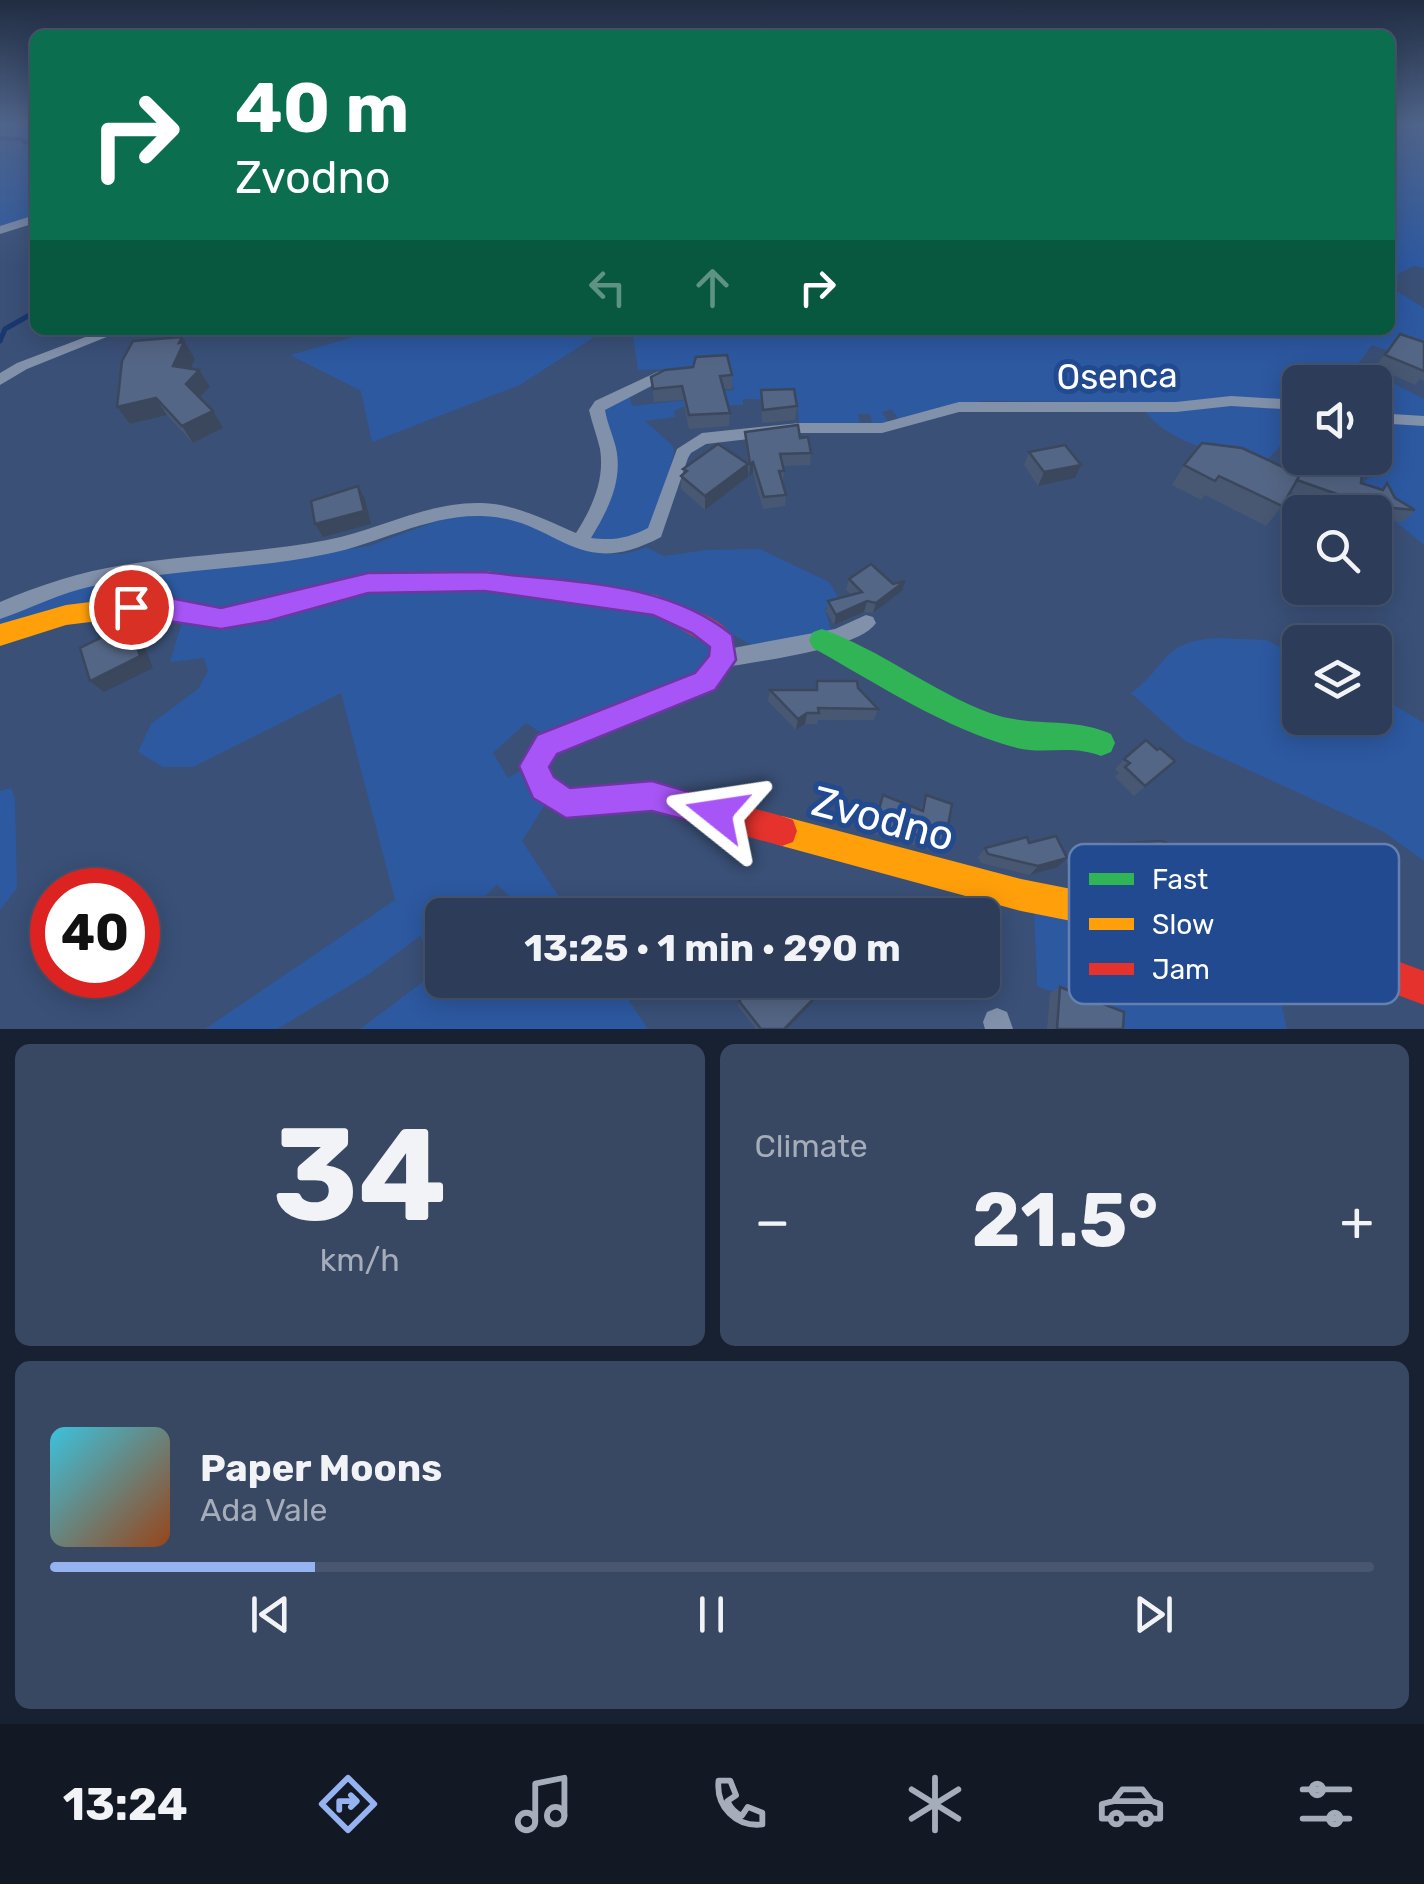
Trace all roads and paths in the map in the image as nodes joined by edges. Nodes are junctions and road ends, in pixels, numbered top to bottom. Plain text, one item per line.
1 (30, 221) edge
2 (0, 230) edge
3 (105, 335) edge
4 (688, 374) edge
5 (0, 380) edge
6 (1282, 404) edge
7 (1392, 419) edge
8 (1424, 421) edge
9 (579, 543) junction
10 (0, 611) edge
11 (866, 623) dead end
12 (0, 635) edge
13 (822, 640) junction
14 (722, 660) junction
15 (1102, 743) dead end
16 (1069, 904) edge
17 (1399, 979) edge
18 (1424, 988) edge

1 - 2 street
3 - 5 street
4 - 9 street
6 - 9 street, Osenca
7 - 8 street
9 - 10 street
11 - 13 street
12 - 14 street
13 - 14 street
13 - 15 street
14 - 16 street, Zvodno
17 - 18 street, Zvodno

